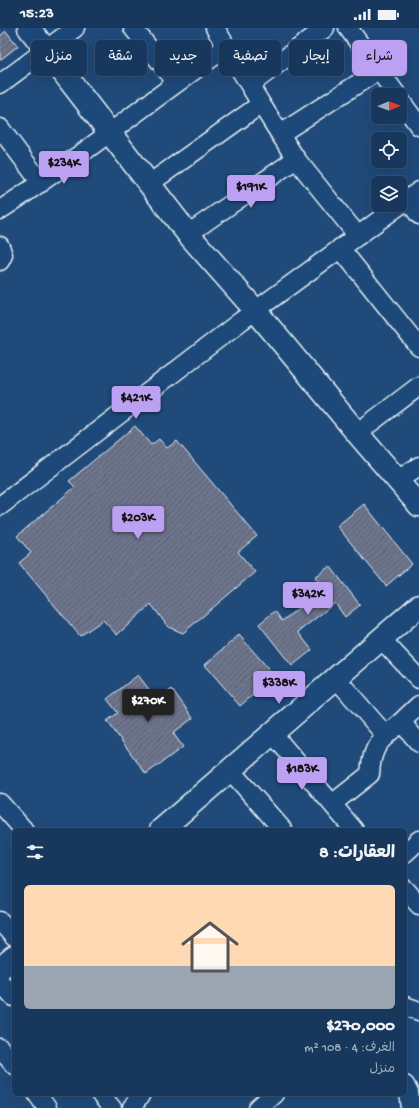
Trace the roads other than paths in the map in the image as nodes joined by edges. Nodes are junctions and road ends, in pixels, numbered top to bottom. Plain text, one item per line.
1 (29, 28) edge
2 (75, 28) edge
3 (132, 28) edge
4 (215, 28) edge
5 (325, 28) edge
6 (353, 30) edge
7 (38, 40) edge
8 (59, 40) edge
9 (223, 40) edge
10 (360, 40) edge
11 (219, 52) edge
12 (31, 61) edge
13 (65, 76) edge
14 (245, 76) edge
15 (370, 76) edge
16 (383, 76) edge
17 (176, 82) junction
18 (0, 84) edge
19 (250, 85) junction
20 (392, 88) edge
21 (261, 104) junction
22 (407, 110) edge
23 (419, 126) edge
24 (0, 128) edge
25 (110, 133) junction
26 (280, 134) junction
27 (296, 158) junction
28 (41, 183) junction
29 (150, 184) junction
30 (407, 200) edge
31 (0, 210) edge
32 (391, 212) edge
33 (419, 215) edge
34 (188, 234) junction
35 (358, 236) junction
36 (0, 246) edge
37 (340, 248) junction
38 (0, 261) edge
39 (256, 311) junction
40 (419, 347) edge
41 (419, 386) edge
42 (357, 433) junction
43 (419, 466) edge
44 (398, 480) junction
45 (419, 505) edge
46 (0, 506) edge
47 (419, 606) edge
48 (381, 639) junction
49 (336, 678) junction
50 (419, 679) edge
51 (419, 705) edge
52 (401, 722) junction
53 (272, 733) junction
54 (386, 736) junction
55 (419, 742) edge
56 (230, 770) junction
57 (0, 803) edge
58 (332, 804) junction
59 (22, 828) edge
60 (163, 828) edge
61 (276, 828) edge
62 (352, 828) edge
63 (419, 840) edge
64 (407, 852) edge
65 (407, 891) edge
66 (419, 905) edge
67 (0, 921) edge
68 (12, 935) edge
69 (12, 959) edge
70 (0, 969) edge
71 (0, 982) edge
72 (12, 995) edge
73 (407, 1007) edge
74 (419, 1011) edge
75 (0, 1048) edge
76 (12, 1063) edge
77 (407, 1089) edge
78 (38, 1096) edge
79 (102, 1096) edge
80 (140, 1096) edge
81 (47, 1108) edge
82 (112, 1108) edge
83 (132, 1108) edge
84 (410, 1108) edge

1 - 7 main road
2 - 8 street
3 - 17 street
4 - 9 street
5 - 19 street
6 - 10 street
11 - 17 street
12 - 18 street
13 - 25 main road
14 - 19 street
15 - 26 street
16 - 20 street
17 - 25 street
19 - 21 street
21 - 26 street
21 - 29 street
22 - 23 street
24 - 28 street
25 - 28 street
25 - 29 main road
26 - 27 street
27 - 34 street
27 - 35 street
28 - 31 street
29 - 34 main road
30 - 33 street
32 - 35 street
34 - 39 main road
35 - 37 street
36 - 38 street
37 - 39 street
37 - 40 street
39 - 42 main road
39 - 46 street
41 - 42 street
42 - 44 main road
43 - 44 street
44 - 45 main road
47 - 48 main road
48 - 49 main road
48 - 50 street
49 - 53 main road
49 - 54 street
51 - 52 street
52 - 54 street
52 - 55 street
53 - 56 main road
53 - 58 street
54 - 58 street
56 - 60 main road
56 - 61 street
57 - 59 street
58 - 62 street
63 - 64 street
65 - 66 street
67 - 68 street
69 - 70 main road
71 - 72 street
73 - 74 street
75 - 76 street
77 - 84 street
78 - 81 street
79 - 82 street
80 - 83 street

